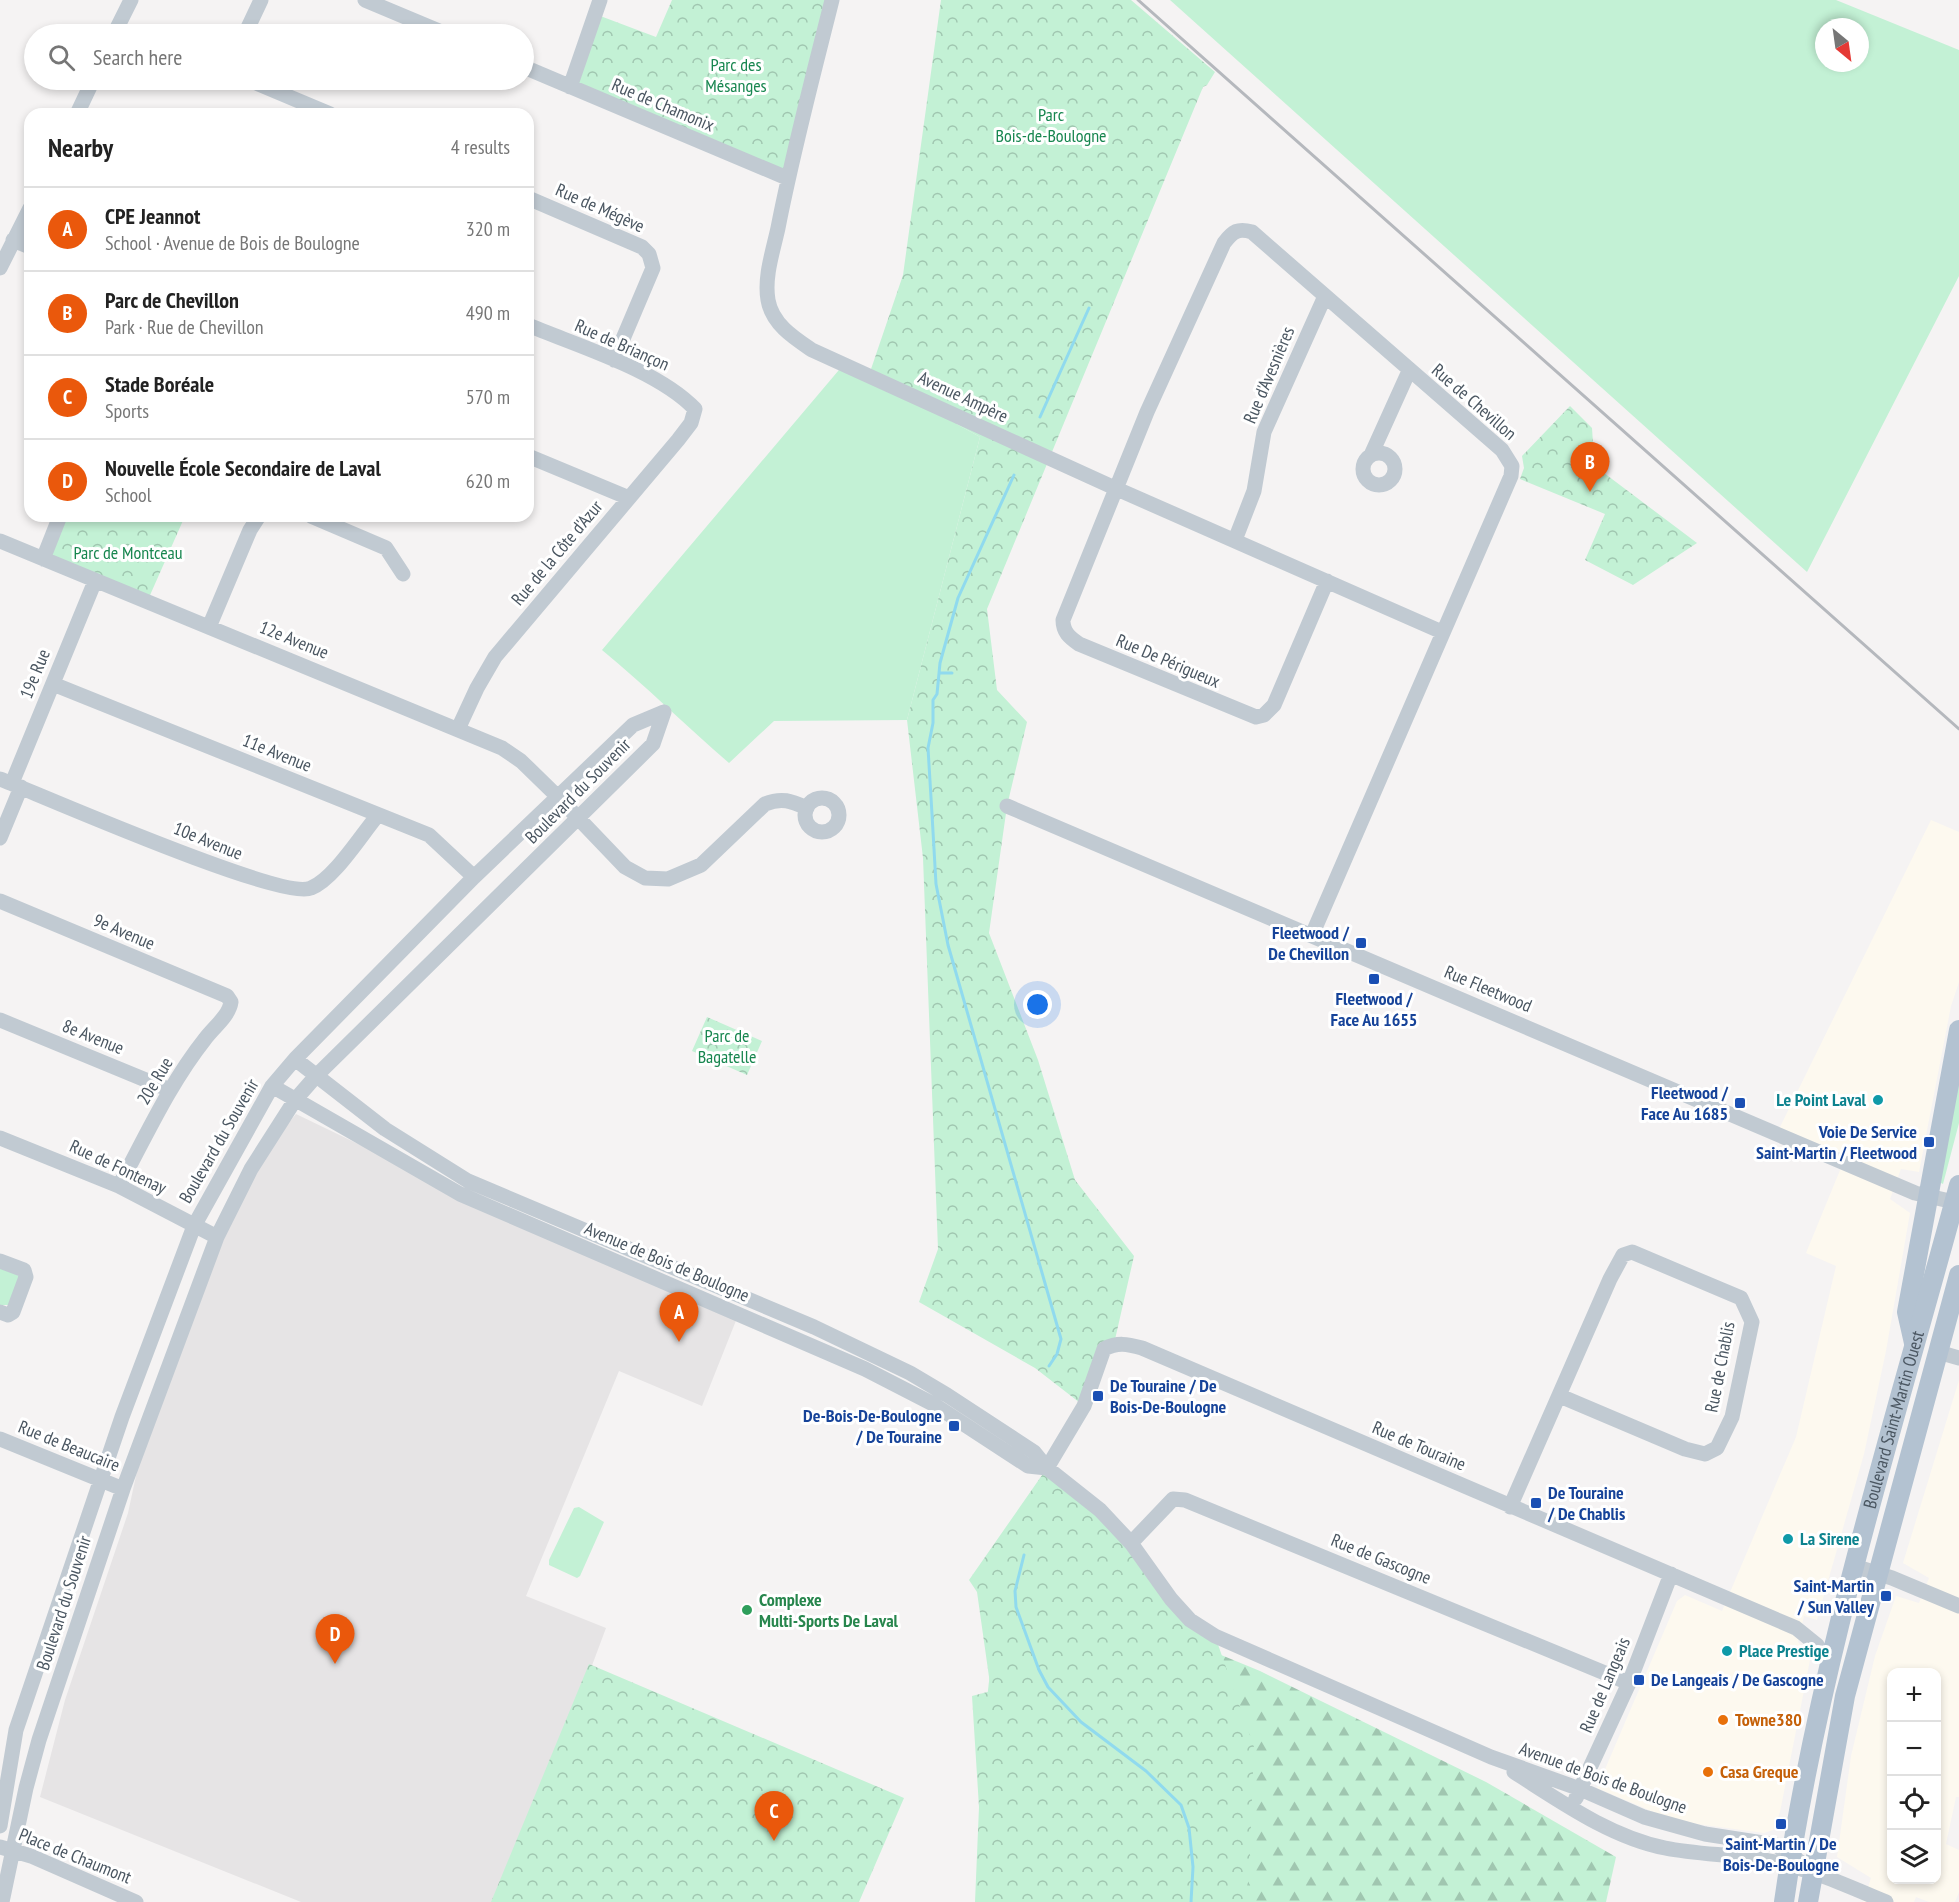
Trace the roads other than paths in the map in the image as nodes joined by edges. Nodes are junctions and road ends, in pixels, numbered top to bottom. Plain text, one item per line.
1 (131, 0) edge
2 (261, 0) edge
3 (364, 0) edge
4 (600, 0) edge
5 (832, 0) edge
6 (119, 24) edge
7 (250, 24) edge
8 (422, 24) edge
9 (534, 71) edge
10 (570, 87) junction
11 (88, 90) edge
12 (273, 90) edge
13 (80, 108) edge
14 (316, 108) edge
15 (788, 178) junction
16 (534, 201) edge
17 (24, 219) edge
18 (13, 240) junction
19 (24, 245) edge
20 (0, 268) edge
21 (1325, 296) junction
22 (534, 327) edge
23 (614, 360) junction
24 (1409, 371) junction
25 (695, 409) joint
26 (1371, 455) dead end
27 (534, 458) edge
28 (1117, 489) junction
29 (629, 498) junction
30 (58, 522) edge
31 (255, 522) edge
32 (325, 522) edge
33 (1235, 540) junction
34 (0, 542) edge
35 (43, 559) junction
36 (403, 574) dead end
37 (95, 580) junction
38 (1327, 581) junction
39 (209, 627) junction
40 (1442, 632) junction
41 (53, 684) junction
42 (458, 729) junction
43 (11, 783) edge
44 (559, 798) junction
45 (1007, 806) dead end
46 (807, 808) dead end
47 (378, 815) junction
48 (578, 818) junction
49 (0, 838) edge
50 (474, 877) junction
51 (0, 901) edge
52 (1312, 934) junction
53 (231, 1002) joint
54 (0, 1020) edge
55 (1959, 1030) edge
56 (295, 1059) junction
57 (316, 1076) junction
58 (272, 1086) junction
59 (170, 1090) junction
60 (295, 1100) junction
61 (0, 1138) edge
62 (119, 1186) junction
63 (1957, 1193) edge
64 (1927, 1195) junction
65 (194, 1226) junction
66 (217, 1237) junction
67 (0, 1261) edge
68 (1959, 1275) edge
69 (0, 1312) edge
70 (1959, 1336) edge
71 (1914, 1347) junction
72 (1938, 1352) junction
73 (1959, 1358) edge
74 (1560, 1396) junction
75 (0, 1440) edge
76 (1047, 1468) junction
77 (100, 1479) junction
78 (123, 1489) junction
79 (1510, 1507) junction
80 (1131, 1544) junction
81 (1854, 1566) junction
82 (1877, 1573) junction
83 (1671, 1574) junction
84 (1959, 1606) edge
85 (1828, 1662) junction
86 (1629, 1683) junction
87 (1491, 1757) junction
88 (1580, 1790) junction
89 (1572, 1809) junction
90 (20, 1814) junction
91 (1, 1815) edge
92 (6, 1849) edge
93 (1790, 1860) junction
94 (1813, 1871) junction
95 (2, 1902) edge
96 (136, 1902) edge
97 (1784, 1902) edge
98 (1808, 1902) edge
99 (1886, 1902) edge

1 - 6 street
2 - 7 street
3 - 8 street
4 - 10 street
5 - 15 street, Avenue Ampère
9 - 10 street, Rue de Chamonix
10 - 15 street, Rue de Chamonix
11 - 13 street
12 - 14 street
15 - 28 street, Avenue Ampère
16 - 23 street, Rue de Mégève
17 - 18 street
18 - 19 street
18 - 20 street
21 - 24 street, Rue de Chevillon
21 - 28 street, Rue de Chevillon
21 - 33 street, Rue d'Avesnières
22 - 23 street, Rue de Briançon
23 - 25 street, Rue de Briançon
24 - 26 street
24 - 40 street, Rue de Chevillon
25 - 29 street, Rue de la Côte d'Azur
27 - 29 street
28 - 33 street, Avenue Ampère
28 - 38 street, Rue De Périgueux
29 - 42 street, Rue de la Côte d'Azur
30 - 35 street
31 - 39 street
32 - 36 street
33 - 38 street, Avenue Ampère
34 - 35 street, 12e Avenue
35 - 37 street, 12e Avenue
37 - 39 street, 12e Avenue
37 - 41 street, 19e Rue
38 - 40 street, Avenue Ampère
39 - 42 street, 12e Avenue
40 - 52 street, Rue de Chevillon
41 - 43 street, 19e Rue
41 - 47 street, 11e Avenue
42 - 44 street, 12e Avenue
43 - 47 street, 10e Avenue
43 - 49 street, 19e Rue
44 - 48 street, 12e Avenue
44 - 48 street, Boulevard du Souvenir
44 - 50 street, Boulevard du Souvenir
45 - 52 street, Rue Fleetwood
46 - 48 street, 12e Avenue
47 - 50 street, 11e Avenue
48 - 57 street, Boulevard du Souvenir
50 - 56 street, Boulevard du Souvenir
51 - 53 street, 9e Avenue
52 - 64 street, Rue Fleetwood
53 - 59 street, 20e Rue
54 - 59 street, 8e Avenue
55 - 64 main road
56 - 57 street, Avenue de Bois de Boulogne
56 - 58 street, Boulevard du Souvenir
57 - 60 street, Boulevard du Souvenir
57 - 76 street, Avenue de Bois de Boulogne
58 - 60 street, Avenue de Bois de Boulogne
58 - 65 street, Boulevard du Souvenir
59 - 62 street, 20e Rue
60 - 66 street, Boulevard du Souvenir
60 - 76 street, Avenue de Bois de Boulogne
61 - 62 street, Rue de Fontenay
62 - 65 street, Rue de Fontenay
63 - 64 street, Rue Fleetwood
63 - 71 main road, Boulevard Saint-Martin Ouest
64 - 71 main road
65 - 66 street, Rue de Fontenay
65 - 77 street, Boulevard du Souvenir
66 - 78 street, Boulevard du Souvenir
67 - 69 street
68 - 72 main road, Boulevard Saint-Martin Ouest
70 - 72 main road
71 - 81 main road, Boulevard Saint-Martin Ouest
72 - 73 street
72 - 82 main road, Boulevard Saint-Martin Ouest
74 - 74 street, Rue de Chablis
74 - 79 street, Rue de Chablis
75 - 77 street, Rue de Beaucaire
76 - 79 street, Rue de Touraine
76 - 80 street, Avenue de Bois de Boulogne
77 - 78 street, Rue de Beaucaire
77 - 91 street, Boulevard du Souvenir
78 - 90 street, Boulevard du Souvenir
79 - 83 street, Rue de Touraine
80 - 86 street, Rue de Gascogne
80 - 87 street, Avenue de Bois de Boulogne
81 - 82 street
81 - 85 main road, Boulevard Saint-Martin Ouest
82 - 84 street
82 - 94 main road, Boulevard Saint-Martin Ouest
83 - 85 street, Rue de Touraine
83 - 86 street, Rue de Langeais
85 - 93 main road, Boulevard Saint-Martin Ouest
86 - 88 street, Rue de Langeais
87 - 88 street, Avenue de Bois de Boulogne
87 - 89 street, Avenue de Bois de Boulogne
88 - 89 street, Rue de Langeais
88 - 93 street, Avenue de Bois de Boulogne
89 - 93 street, Avenue de Bois de Boulogne
90 - 91 street
90 - 92 street, Boulevard du Souvenir
92 - 95 street, Boulevard du Souvenir
92 - 96 street, Place de Chaumont
93 - 94 street, Avenue de Bois de Boulogne
93 - 97 main road, Boulevard Saint-Martin Ouest
94 - 98 main road, Boulevard Saint-Martin Ouest
94 - 99 street, Avenue de Bois de Boulogne

